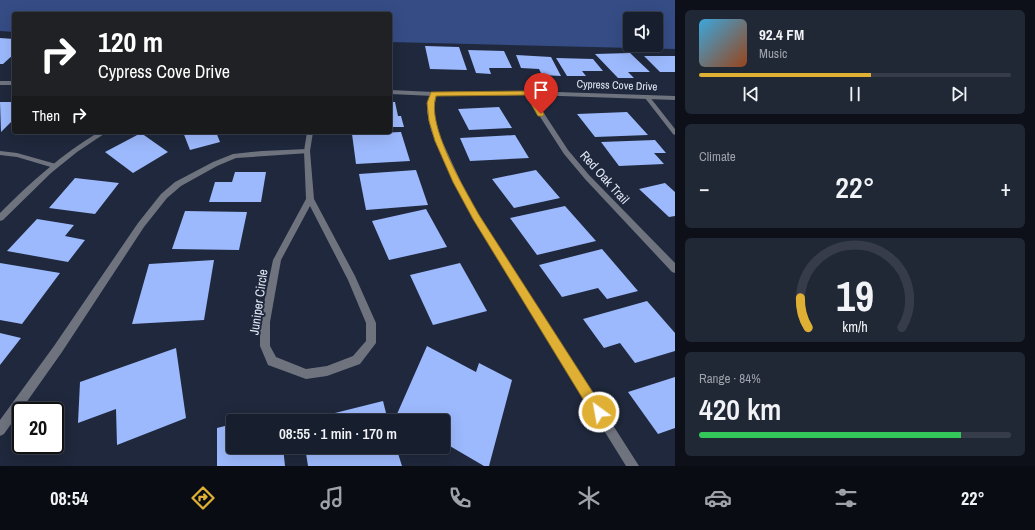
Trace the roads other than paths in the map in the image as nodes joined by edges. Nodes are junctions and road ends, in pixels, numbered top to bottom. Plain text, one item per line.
1 (0, 83) edge
2 (12, 83) edge
3 (392, 92) edge
4 (528, 93) junction
5 (434, 94) junction
6 (647, 97) junction
7 (675, 98) edge
8 (675, 133) edge
9 (101, 134) edge
10 (310, 134) edge
11 (306, 151) junction
12 (0, 153) edge
13 (54, 166) junction
14 (310, 199) junction
15 (0, 218) edge
16 (675, 269) edge
17 (0, 430) edge
18 (633, 466) edge

1 - 2 street
3 - 5 street, Cypress Cove Drive
4 - 5 street, Cypress Cove Drive
4 - 6 street, Cypress Cove Drive
4 - 16 street, Red Oak Trail
5 - 18 street
6 - 7 street, Cypress Cove Drive
6 - 8 street
9 - 13 street
10 - 11 street, Juniper Circle
11 - 14 street, Juniper Circle
11 - 17 street
12 - 13 street
13 - 15 street
14 - 14 street, Juniper Circle

